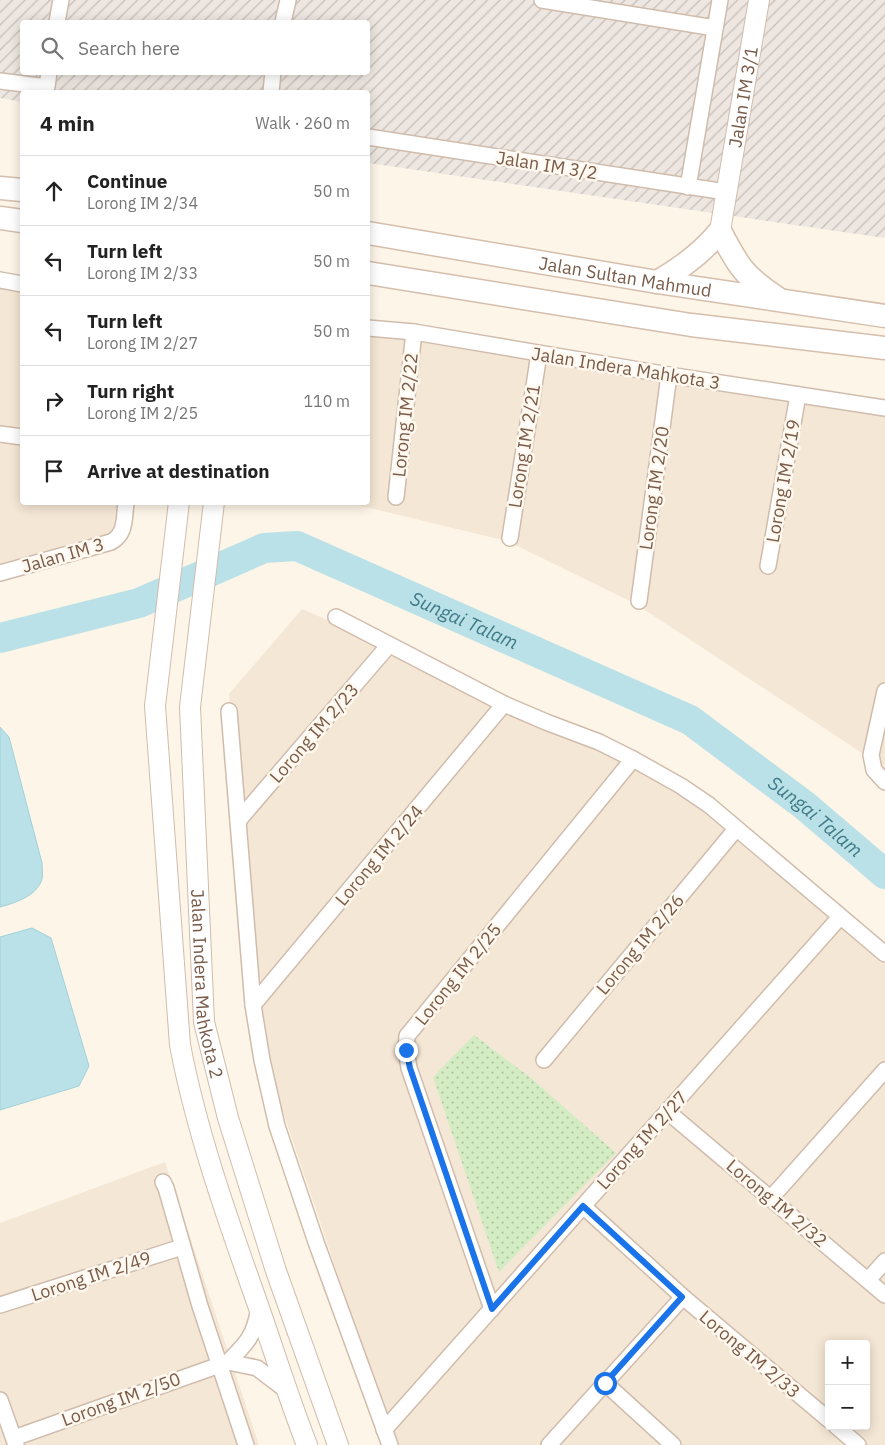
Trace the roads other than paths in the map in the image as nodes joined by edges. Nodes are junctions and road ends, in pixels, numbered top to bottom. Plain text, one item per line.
1 (61, 0) edge
2 (288, 0) edge
3 (542, 0) edge
4 (720, 0) edge
5 (759, 0) edge
6 (58, 20) edge
7 (283, 20) edge
8 (715, 28) junction
9 (273, 75) edge
10 (0, 80) edge
11 (48, 80) edge
12 (271, 90) edge
13 (370, 137) edge
14 (0, 188) edge
15 (688, 188) junction
16 (20, 190) edge
17 (726, 192) junction
18 (0, 218) edge
19 (20, 221) edge
20 (720, 231) junction
21 (370, 233) edge
22 (370, 273) edge
23 (0, 280) edge
24 (658, 282) junction
25 (20, 284) edge
26 (779, 300) junction
27 (885, 316) edge
28 (370, 328) edge
29 (414, 332) junction
30 (885, 348) edge
31 (539, 354) junction
32 (669, 375) junction
33 (798, 396) junction
34 (885, 408) edge
35 (0, 434) edge
36 (20, 437) edge
37 (396, 497) dead end
38 (126, 505) edge
39 (179, 505) edge
40 (214, 505) edge
41 (510, 538) dead end
42 (768, 566) dead end
43 (0, 573) edge
44 (639, 601) dead end
45 (336, 617) dead end
46 (389, 645) junction
47 (885, 691) edge
48 (504, 704) junction
49 (229, 711) dead end
50 (633, 759) junction
51 (885, 782) edge
52 (238, 821) junction
53 (736, 829) junction
54 (840, 917) junction
55 (885, 954) edge
56 (253, 1005) junction
57 (544, 1060) dead end
58 (885, 1070) edge
59 (668, 1112) junction
60 (163, 1182) dead end
61 (771, 1198) junction
62 (583, 1206) junction
63 (182, 1247) junction
64 (885, 1260) edge
65 (868, 1280) junction
66 (885, 1295) edge
67 (682, 1297) junction
68 (0, 1305) edge
69 (259, 1308) junction
70 (492, 1309) junction
71 (224, 1363) junction
72 (605, 1383) junction
73 (286, 1390) junction
74 (0, 1400) edge
75 (825, 1417) edge
76 (384, 1430) junction
77 (841, 1430) edge
78 (15, 1442) edge
79 (246, 1445) edge
80 (307, 1445) edge
81 (338, 1445) edge
82 (390, 1445) edge
83 (549, 1445) edge
84 (673, 1445) edge
85 (858, 1445) edge

1 - 6 street
2 - 7 street
3 - 8 street
4 - 8 street
5 - 17 street, Jalan IM 3/1
8 - 15 street
9 - 12 street
10 - 11 street
13 - 15 street, Jalan IM 3/2
14 - 16 main road
15 - 17 street, Jalan IM 3/2
17 - 20 street, Jalan IM 3/1
18 - 19 main road
20 - 24 main road
20 - 26 main road
21 - 24 main road, Jalan Sultan Mahmud
22 - 30 main road
23 - 25 street
24 - 26 main road, Jalan Sultan Mahmud
26 - 27 main road, Jalan Sultan Mahmud
28 - 29 street, Jalan Indera Mahkota 3
29 - 31 street, Jalan Indera Mahkota 3
29 - 37 street, Lorong IM 2/22
31 - 32 street, Jalan Indera Mahkota 3
31 - 41 street, Lorong IM 2/21
32 - 33 street, Jalan Indera Mahkota 3
32 - 44 street, Lorong IM 2/20
33 - 34 street, Jalan Indera Mahkota 3
33 - 42 street, Lorong IM 2/19
35 - 36 street
38 - 43 street, Jalan IM 3
39 - 69 street, Jalan Indera Mahkota 2
40 - 81 street, Jalan Indera Mahkota 2
45 - 46 street
46 - 48 street
46 - 52 street, Lorong IM 2/23
47 - 51 street
48 - 50 street
48 - 56 street, Lorong IM 2/24
49 - 52 street
50 - 53 street
50 - 70 street, Lorong IM 2/25
52 - 56 street
53 - 54 street
53 - 57 street, Lorong IM 2/26
54 - 55 street
54 - 59 street, Lorong IM 2/27
56 - 76 street
58 - 61 street
59 - 61 street, Lorong IM 2/32
59 - 62 street, Lorong IM 2/27
60 - 63 street
61 - 65 street, Lorong IM 2/32
62 - 67 street, Lorong IM 2/33
62 - 70 street, Lorong IM 2/27
63 - 68 street, Lorong IM 2/49
63 - 71 street
64 - 65 street
65 - 66 street, Lorong IM 2/32
67 - 72 street
67 - 75 street, Lorong IM 2/33
69 - 71 street
69 - 73 street, Jalan Indera Mahkota 2
70 - 76 street, Lorong IM 2/27
71 - 73 street
71 - 78 street, Lorong IM 2/50
71 - 79 street
72 - 83 street
72 - 84 street
73 - 80 street, Jalan Indera Mahkota 2
74 - 78 street
76 - 82 street
77 - 85 street

